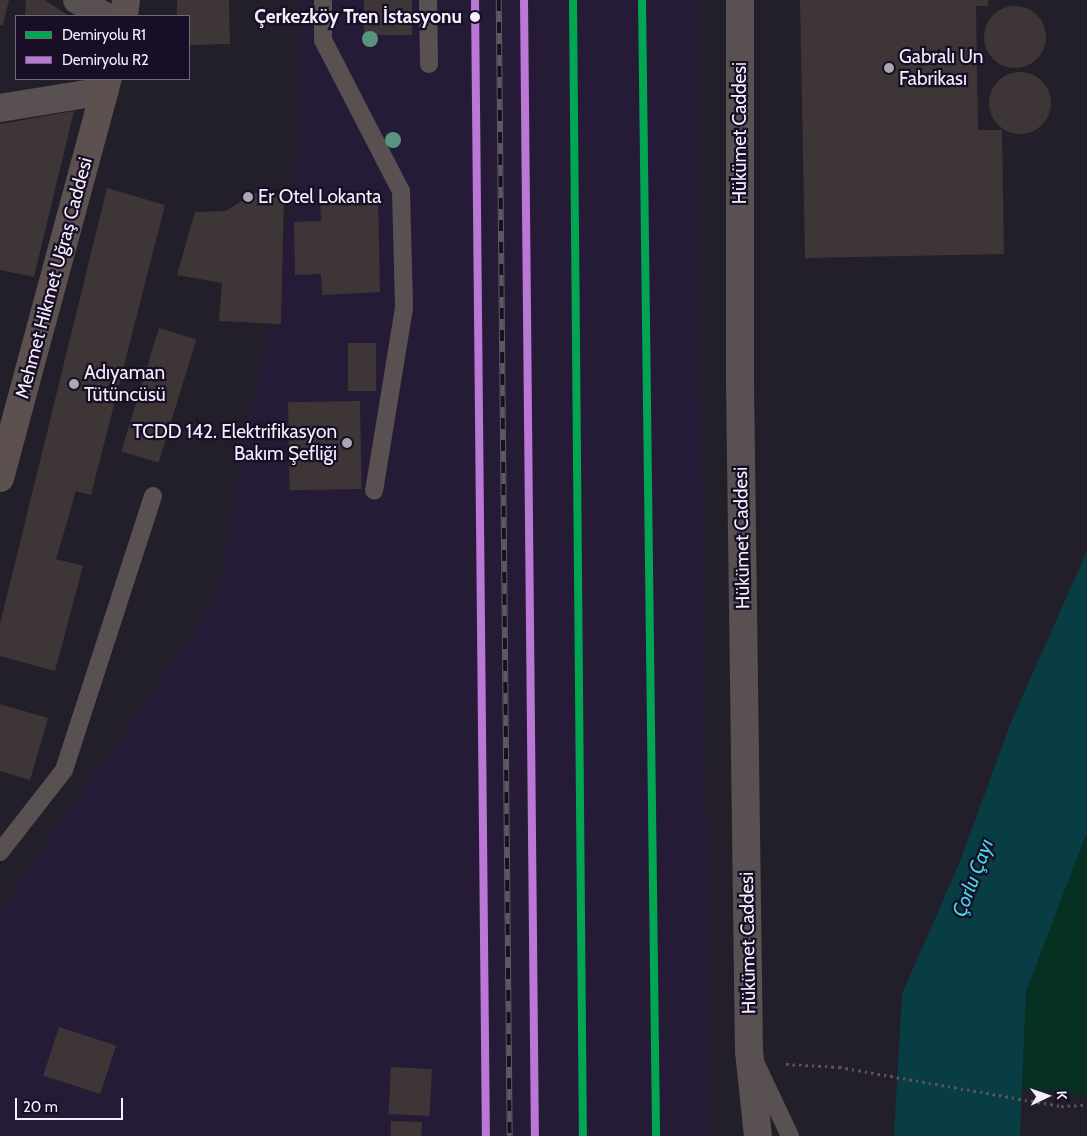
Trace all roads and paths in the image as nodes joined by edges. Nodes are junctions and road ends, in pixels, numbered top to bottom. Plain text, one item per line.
1 (77, 0) edge
2 (126, 0) edge
3 (323, 0) edge
4 (428, 0) edge
5 (740, 0) edge
6 (104, 15) edge
7 (124, 15) edge
8 (429, 64) dead end
9 (106, 85) edge
10 (0, 108) edge
11 (0, 478) edge
12 (374, 491) dead end
13 (153, 496) dead end
14 (0, 852) edge
15 (750, 1063) junction
16 (776, 1064) dead end
17 (1087, 1105) edge
18 (758, 1136) edge
19 (790, 1136) edge

1 - 6 street
2 - 7 main road
3 - 12 lane
4 - 8 lane
5 - 15 street, Hükümet Caddesi
9 - 10 street
9 - 11 main road, Mehmet Hikmet Uğraş Caddesi
13 - 14 lane
15 - 18 street, Hükümet Caddesi
15 - 19 lane
16 - 17 path

